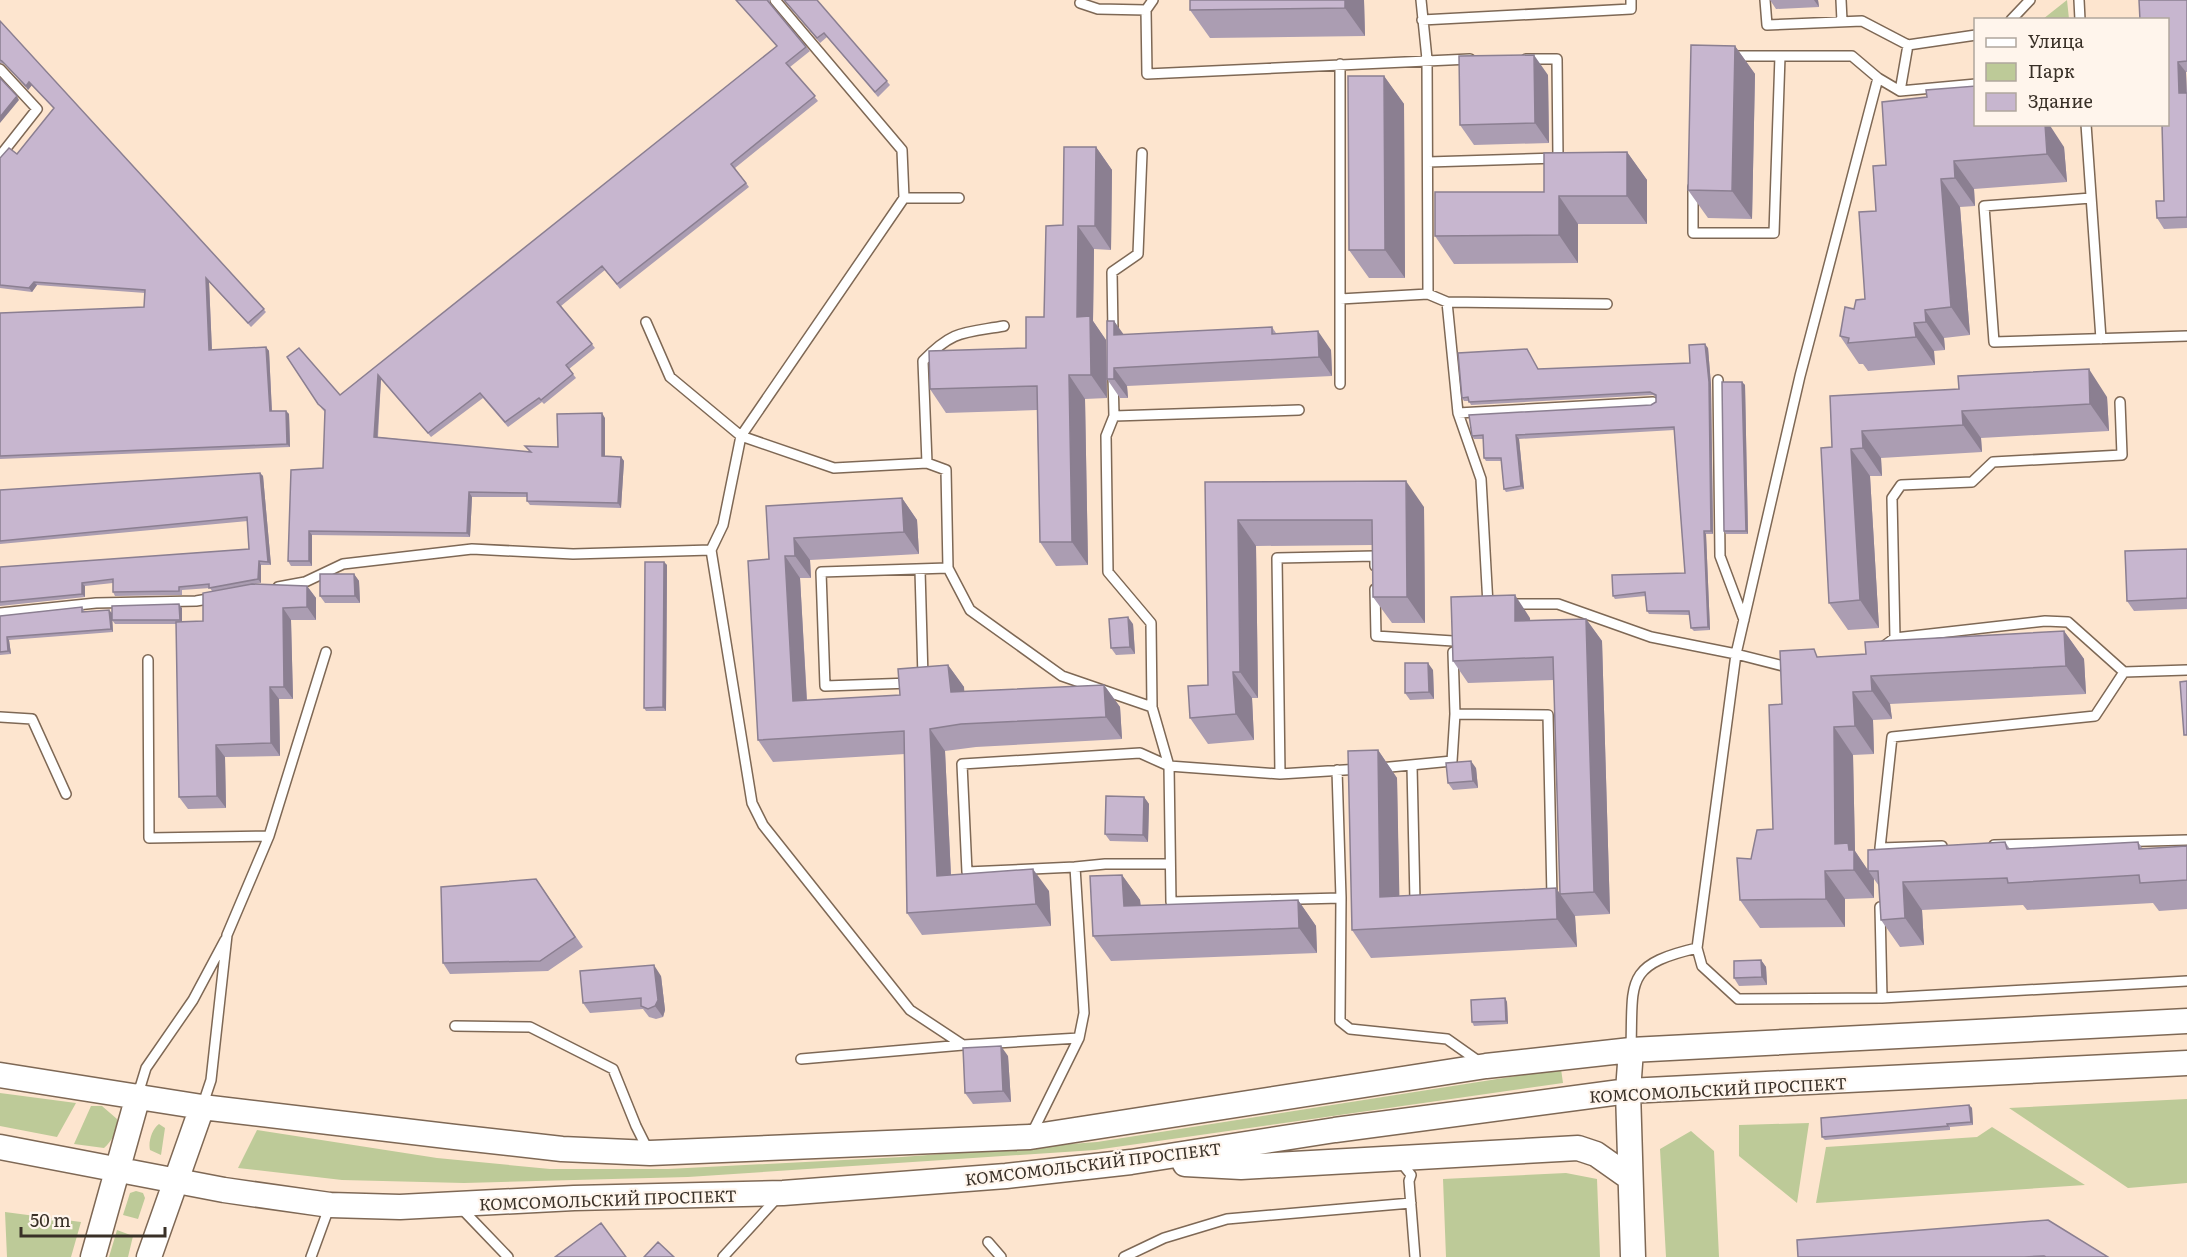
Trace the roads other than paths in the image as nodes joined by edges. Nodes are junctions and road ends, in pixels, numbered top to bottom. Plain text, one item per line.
1 (775, 0) edge
2 (1153, 0) edge
3 (1421, 0) edge
4 (1631, 0) edge
5 (1765, 0) edge
6 (1841, 0) edge
7 (2030, 0) edge
8 (2079, 0) edge
9 (1080, 3) dead end
10 (1146, 10) junction
11 (2013, 18) edge
12 (2080, 18) edge
13 (1422, 20) junction
14 (1842, 21) junction
15 (1974, 35) edge
16 (1908, 45) junction
17 (1715, 56) edge
18 (1780, 56) junction
19 (1427, 59) junction
20 (1486, 59) edge
21 (1510, 59) edge
22 (1340, 64) junction
23 (0, 69) edge
24 (1878, 78) junction
25 (1974, 84) edge
26 (1900, 91) junction
27 (2086, 126) edge
28 (1142, 153) dead end
29 (0, 156) edge
30 (1428, 162) junction
31 (1694, 174) edge
32 (904, 198) junction
33 (959, 198) dead end
34 (2091, 198) junction
35 (1428, 294) junction
36 (1340, 299) junction
37 (1447, 302) junction
38 (1607, 304) dead end
39 (646, 322) dead end
40 (1004, 326) dead end
41 (2187, 336) edge
42 (1113, 338) edge
43 (2101, 339) junction
44 (1113, 360) edge
45 (1718, 380) dead end
46 (1340, 384) dead end
47 (1653, 402) edge
48 (2120, 402) dead end
49 (1299, 410) dead end
50 (1458, 413) junction
51 (1114, 416) junction
52 (741, 436) junction
53 (927, 463) junction
54 (711, 550) junction
55 (948, 568) junction
56 (920, 570) junction
57 (272, 588) edge
58 (228, 595) edge
59 (1488, 604) junction
60 (1477, 605) edge
61 (0, 613) edge
62 (1744, 620) junction
63 (1453, 629) edge
64 (1895, 638) junction
65 (1453, 641) junction
66 (1878, 650) edge
67 (326, 652) dead end
68 (1736, 654) junction
69 (148, 660) dead end
70 (1798, 668) edge
71 (2187, 670) edge
72 (2124, 672) junction
73 (1152, 707) junction
74 (1455, 714) junction
75 (0, 717) edge
76 (1169, 766) junction
77 (1412, 766) junction
78 (1337, 770) junction
79 (1280, 774) junction
80 (66, 794) dead end
81 (269, 836) junction
82 (2187, 840) edge
83 (1986, 845) edge
84 (1950, 846) edge
85 (1880, 848) junction
86 (1880, 859) edge
87 (1170, 864) junction
88 (1075, 867) junction
89 (1880, 894) edge
90 (1541, 897) edge
91 (1341, 898) junction
92 (1426, 901) edge
93 (227, 935) junction
94 (1697, 948) junction
95 (2187, 981) edge
96 (1882, 998) junction
97 (2187, 1021) edge
98 (455, 1026) dead end
99 (1079, 1038) junction
100 (963, 1045) junction
101 (1631, 1050) junction
102 (801, 1059) dead end
103 (2187, 1063) edge
104 (1486, 1066) junction
105 (0, 1076) edge
106 (1628, 1091) junction
107 (138, 1096) junction
108 (202, 1107) junction
109 (1030, 1137) junction
110 (0, 1147) edge
111 (650, 1153) junction
112 (1398, 1159) junction
113 (1131, 1162) junction
114 (117, 1168) junction
115 (1630, 1178) junction
116 (176, 1180) junction
117 (783, 1193) junction
118 (1411, 1203) junction
119 (330, 1205) junction
120 (458, 1205) junction
121 (988, 1242) dead end
122 (93, 1257) edge
123 (148, 1257) edge
124 (311, 1257) edge
125 (508, 1257) edge
126 (723, 1257) edge
127 (1001, 1257) edge
128 (1124, 1257) edge
129 (1414, 1257) edge
130 (1634, 1257) edge

1 - 32 lane
2 - 10 lane
3 - 13 lane
4 - 13 lane
5 - 14 lane
6 - 14 lane
7 - 11 lane
8 - 12 lane
9 - 10 lane
10 - 22 lane
13 - 19 lane
14 - 16 lane
15 - 16 lane
16 - 26 lane
17 - 18 lane
18 - 24 lane
18 - 31 lane
19 - 20 lane
19 - 22 lane
19 - 30 lane
21 - 30 lane
22 - 36 lane
23 - 29 lane
24 - 26 lane
24 - 62 lane
25 - 26 lane
27 - 34 lane
28 - 42 lane
30 - 35 lane
32 - 33 lane
32 - 52 lane
34 - 43 lane
34 - 43 lane
35 - 36 lane
35 - 37 lane
36 - 46 lane
37 - 38 lane
37 - 50 lane
39 - 52 lane
40 - 53 lane
41 - 43 lane
44 - 51 lane
45 - 62 lane
47 - 50 lane
48 - 64 lane
49 - 51 lane
50 - 59 lane
51 - 73 lane
52 - 53 lane
52 - 54 lane
53 - 55 lane
54 - 57 lane
54 - 100 lane
55 - 56 lane
55 - 73 lane
56 - 56 lane
58 - 61 lane
59 - 60 lane
59 - 68 lane
62 - 68 lane
63 - 65 lane
64 - 66 lane
64 - 72 lane
65 - 74 lane
65 - 79 lane
67 - 81 lane
68 - 70 lane
68 - 94 lane
69 - 81 lane
71 - 72 lane
72 - 85 lane
73 - 76 lane
74 - 77 lane
74 - 90 lane
75 - 80 lane
76 - 79 lane
76 - 87 lane
76 - 88 lane
77 - 78 lane
77 - 92 lane
78 - 79 lane
78 - 91 lane
81 - 93 lane
82 - 83 lane
84 - 85 lane
85 - 86 lane
87 - 88 lane
87 - 91 lane
88 - 99 lane
89 - 96 lane
91 - 104 lane
93 - 107 lane
93 - 108 lane
94 - 96 lane
94 - 101 lane
95 - 96 lane
97 - 101 main road, КОМСОМОЛЬСКИЙ ПРОСПЕКТ
98 - 111 lane
99 - 100 lane
99 - 109 lane
100 - 102 lane
101 - 104 main road, КОМСОМОЛЬСКИЙ ПРОСПЕКТ
101 - 106 main road
103 - 106 main road, КОМСОМОЛЬСКИЙ ПРОСПЕКТ
104 - 109 main road, КОМСОМОЛЬСКИЙ ПРОСПЕКТ
105 - 107 main road, КОМСОМОЛЬСКИЙ ПРОСПЕКТ
106 - 113 main road, КОМСОМОЛЬСКИЙ ПРОСПЕКТ
106 - 115 main road
107 - 108 main road, КОМСОМОЛЬСКИЙ ПРОСПЕКТ
107 - 114 main road
108 - 111 main road, КОМСОМОЛЬСКИЙ ПРОСПЕКТ
108 - 116 main road
109 - 111 main road, КОМСОМОЛЬСКИЙ ПРОСПЕКТ
110 - 114 main road, КОМСОМОЛЬСКИЙ ПРОСПЕКТ
112 - 113 main road
112 - 115 main road
112 - 118 lane
113 - 117 main road, КОМСОМОЛЬСКИЙ ПРОСПЕКТ
114 - 116 main road, КОМСОМОЛЬСКИЙ ПРОСПЕКТ
114 - 122 main road
115 - 130 main road
116 - 119 main road, КОМСОМОЛЬСКИЙ ПРОСПЕКТ
116 - 123 main road
117 - 120 main road, КОМСОМОЛЬСКИЙ ПРОСПЕКТ
117 - 126 lane
118 - 128 lane
118 - 129 lane
119 - 120 main road, КОМСОМОЛЬСКИЙ ПРОСПЕКТ
119 - 124 lane
120 - 125 lane
121 - 127 lane

